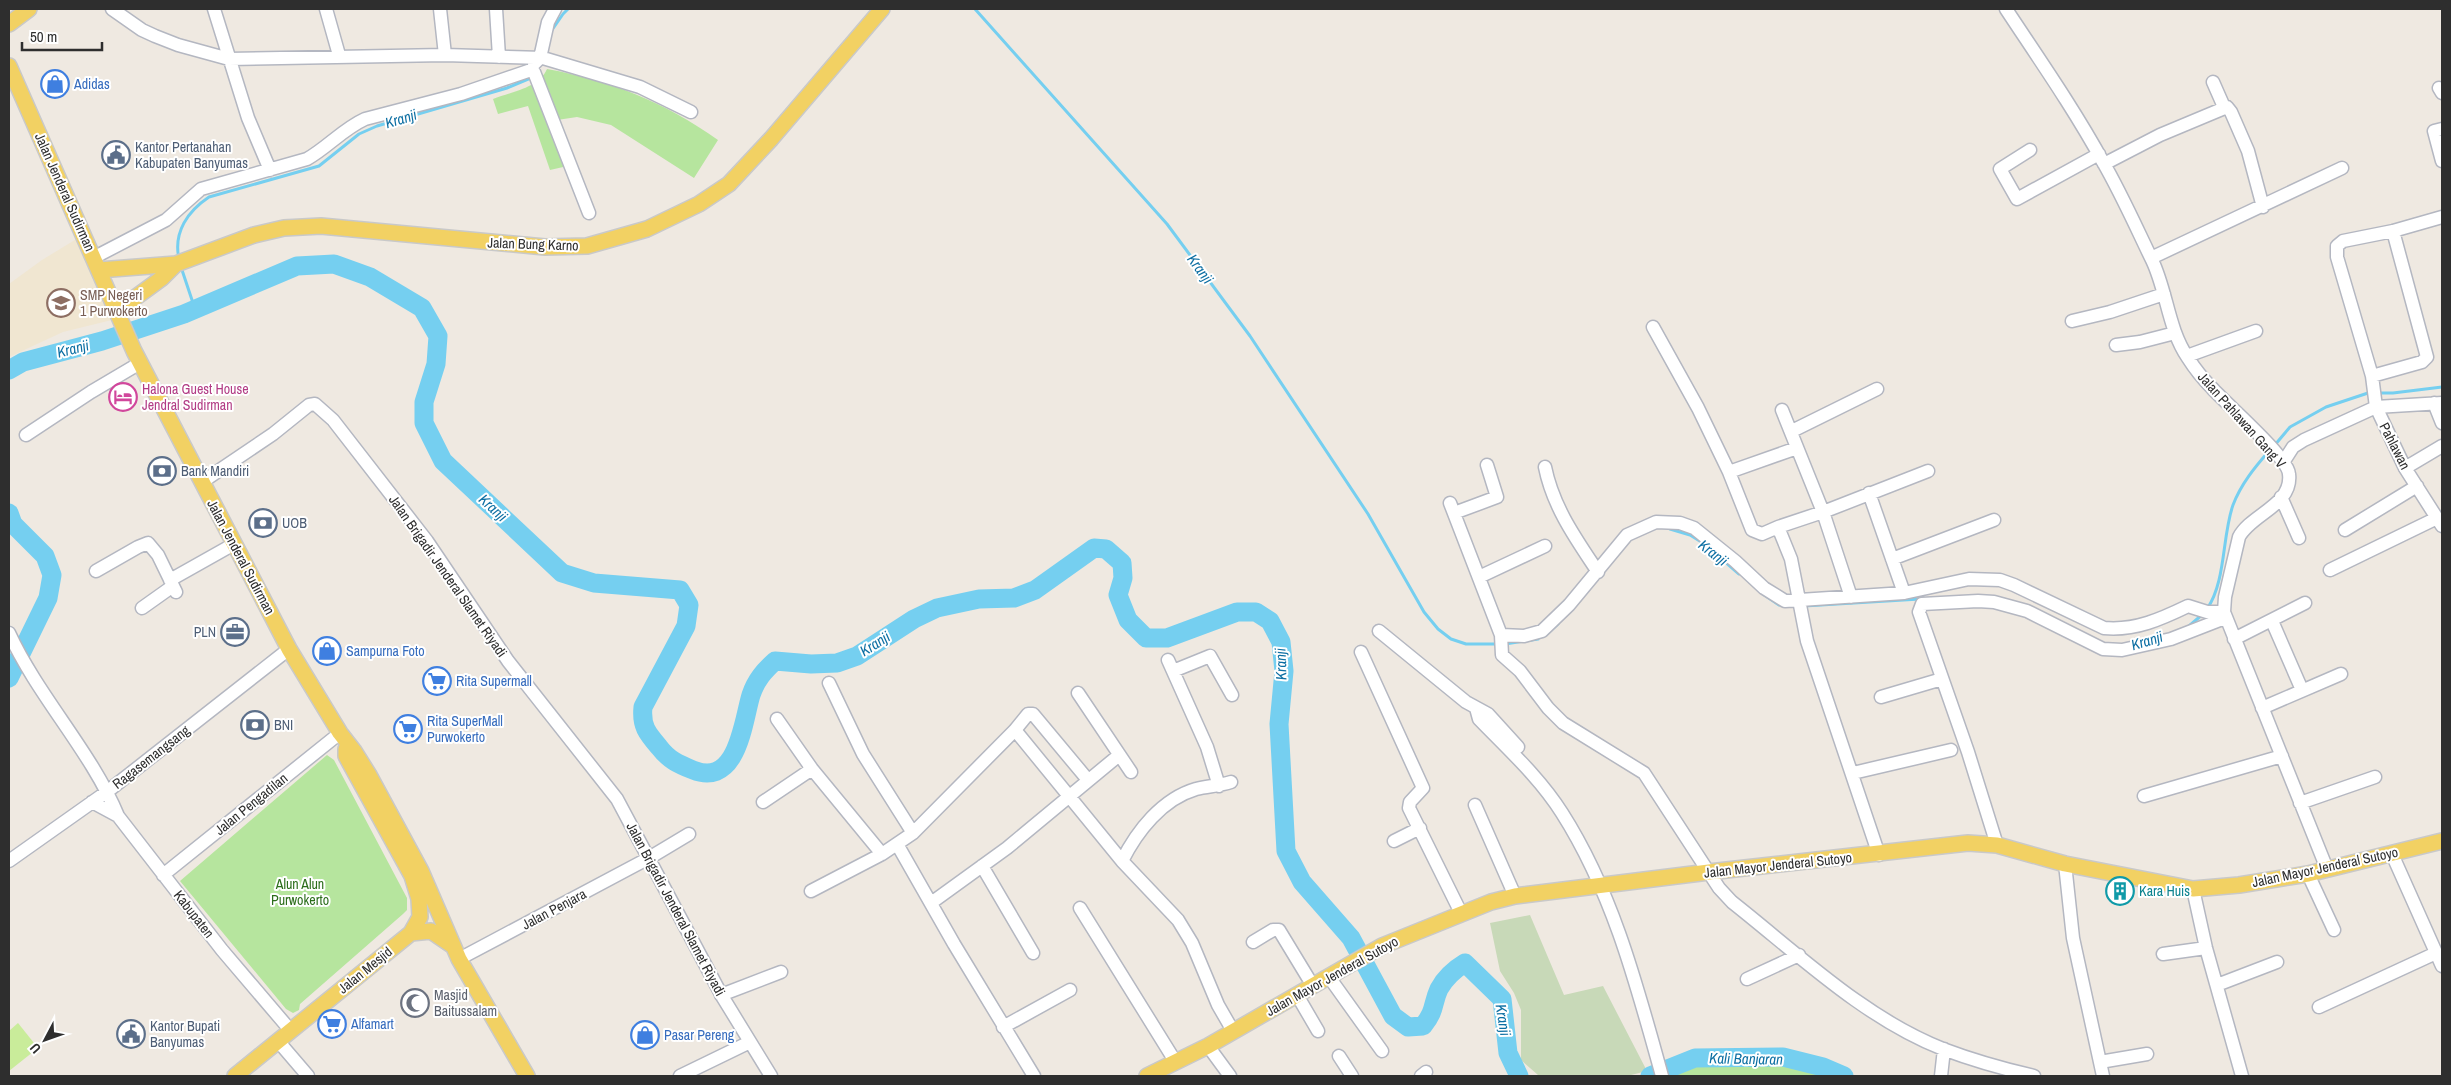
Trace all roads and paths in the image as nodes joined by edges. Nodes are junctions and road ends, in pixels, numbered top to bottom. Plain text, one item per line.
1 (29, 9) edge
2 (112, 9) edge
3 (214, 9) edge
4 (326, 9) edge
5 (440, 9) edge
6 (496, 9) edge
7 (555, 9) edge
8 (882, 9) edge
9 (2006, 9) edge
10 (9, 24) edge
11 (339, 55) junction
12 (445, 55) junction
13 (499, 58) junction
14 (541, 58) junction
15 (229, 59) junction
16 (9, 66) edge
17 (533, 74) junction
18 (2213, 82) dead end
19 (2224, 107) junction
20 (691, 112) dead end
21 (2442, 129) edge
22 (2030, 150) dead end
23 (2101, 159) junction
24 (2442, 161) edge
25 (2342, 168) dead end
26 (270, 170) junction
27 (2263, 206) junction
28 (589, 213) dead end
29 (2442, 217) edge
30 (2393, 231) junction
31 (2151, 258) junction
32 (181, 262) junction
33 (96, 264) junction
34 (2164, 294) junction
35 (119, 315) junction
36 (2072, 321) dead end
37 (1653, 327) dead end
38 (2256, 331) dead end
39 (2175, 333) junction
40 (2116, 345) dead end
41 (2187, 356) junction
42 (137, 357) junction
43 (2373, 380) junction
44 (1877, 389) dead end
45 (2375, 403) junction
46 (2438, 403) edge
47 (1782, 410) dead end
48 (2442, 423) edge
49 (1792, 431) junction
50 (26, 434) dead end
51 (2442, 446) edge
52 (1797, 448) junction
53 (2284, 461) junction
54 (1487, 465) dead end
55 (1546, 467) dead end
56 (2405, 468) junction
57 (1928, 471) dead end
58 (1729, 472) junction
59 (202, 482) junction
60 (2417, 486) junction
61 (1869, 493) junction
62 (2281, 497) junction
63 (1823, 512) junction
64 (1994, 520) dead end
65 (2440, 522) edge
66 (1778, 527) junction
67 (2345, 530) dead end
68 (2299, 538) dead end
69 (234, 544) junction
70 (1544, 546) dead end
71 (1892, 559) junction
72 (96, 570) dead end
73 (2330, 570) dead end
74 (1598, 572) junction
75 (1479, 577) junction
76 (173, 586) junction
77 (1904, 593) junction
78 (1851, 597) junction
79 (1800, 603) junction
80 (2306, 603) dead end
81 (142, 608) dead end
82 (2225, 615) junction
83 (2272, 621) junction
84 (1379, 631) dead end
85 (11, 638) edge
86 (2234, 639) junction
87 (1500, 640) junction
88 (289, 649) junction
89 (1361, 652) dead end
90 (2341, 674) dead end
91 (1942, 679) junction
92 (829, 683) dead end
93 (2302, 690) junction
94 (1078, 693) dead end
95 (1232, 695) dead end
96 (1881, 698) dead end
97 (2262, 708) junction
98 (777, 719) dead end
99 (1015, 730) junction
100 (343, 738) junction
101 (1951, 750) dead end
102 (1118, 756) junction
103 (2282, 756) junction
104 (812, 769) junction
105 (1130, 772) dead end
106 (1853, 773) junction
107 (2375, 777) dead end
108 (1088, 780) junction
109 (108, 791) junction
110 (1068, 796) junction
111 (2144, 796) dead end
112 (92, 802) junction
113 (763, 802) dead end
114 (2300, 803) junction
115 (1475, 805) dead end
116 (118, 816) junction
117 (1420, 828) junction
118 (913, 833) junction
119 (689, 834) dead end
120 (1394, 841) dead end
121 (2442, 841) edge
122 (897, 844) junction
123 (1997, 845) junction
124 (882, 854) junction
125 (2392, 854) junction
126 (1879, 855) junction
127 (649, 858) junction
128 (9, 861) edge
129 (1122, 861) junction
130 (2065, 864) junction
131 (982, 866) junction
132 (2327, 869) junction
133 (1708, 872) junction
134 (163, 874) junction
135 (2308, 874) junction
136 (1605, 885) junction
137 (2193, 889) junction
138 (811, 892) dead end
139 (1515, 896) junction
140 (931, 904) junction
141 (1080, 908) dead end
142 (1460, 913) junction
143 (420, 917) junction
144 (2334, 930) dead end
145 (411, 933) junction
146 (1253, 942) dead end
147 (2206, 948) junction
148 (454, 949) junction
149 (1033, 953) dead end
150 (2436, 953) junction
151 (2163, 954) dead end
152 (1799, 955) junction
153 (2277, 962) dead end
154 (2442, 966) edge
155 (781, 972) dead end
156 (1331, 976) junction
157 (1747, 979) dead end
158 (2217, 985) junction
159 (1312, 986) junction
160 (1070, 990) dead end
161 (722, 995) junction
162 (1297, 995) junction
163 (2319, 1007) dead end
164 (1004, 1027) junction
165 (290, 1030) junction
166 (1233, 1031) junction
167 (1318, 1031) dead end
168 (278, 1041) junction
169 (750, 1042) junction
170 (1208, 1046) junction
171 (1944, 1049) junction
172 (1382, 1051) dead end
173 (2147, 1054) dead end
174 (1339, 1056) dead end
175 (1175, 1061) junction
176 (2100, 1062) junction
177 (235, 1076) edge
178 (308, 1076) edge
179 (527, 1076) edge
180 (680, 1076) edge
181 (771, 1076) edge
182 (1034, 1076) edge
183 (1147, 1076) edge
184 (1230, 1076) edge
185 (1352, 1076) edge
186 (1662, 1076) edge
187 (1941, 1076) edge
188 (2031, 1076) edge
189 (2103, 1076) edge
190 (2242, 1076) edge

1 - 10 main road
2 - 15 street
3 - 15 street
4 - 11 street
5 - 12 street
6 - 13 street
7 - 14 street
8 - 32 main road, Jalan Bung Karno
9 - 23 street, Jalan Pahlawan Gang V
11 - 12 street
11 - 15 street
12 - 13 street
13 - 14 street
14 - 17 street
14 - 20 street
15 - 26 street
16 - 33 main road, Jalan Jenderal Sudirman
17 - 26 street
17 - 28 street
18 - 19 street
19 - 23 street
19 - 27 street
21 - 24 street
22 - 23 street
23 - 31 street, Jalan Pahlawan Gang V
25 - 27 street
26 - 33 street
27 - 31 street
29 - 30 street
30 - 43 street
30 - 43 street
31 - 34 street, Jalan Pahlawan Gang V
32 - 33 main road
32 - 35 main road
33 - 35 main road, Jalan Jenderal Sudirman
34 - 36 street
34 - 39 street, Jalan Pahlawan Gang V
35 - 42 main road, Jalan Jenderal Sudirman
37 - 58 street
38 - 41 street
39 - 40 street
39 - 41 street, Jalan Pahlawan Gang V
41 - 53 street, Jalan Pahlawan Gang V
42 - 50 street
42 - 59 main road, Jalan Jenderal Sudirman
43 - 45 street
44 - 49 street
45 - 46 street
45 - 53 street, Pahlawan
45 - 56 street, Pahlawan
46 - 48 street
47 - 49 street
49 - 52 street
51 - 56 street
52 - 58 street
52 - 63 street
53 - 62 street, Jalan Pahlawan Gang V
54 - 75 street
55 - 74 street
56 - 60 street, Pahlawan
57 - 61 street
58 - 66 street
59 - 69 main road, Jalan Jenderal Sudirman
59 - 127 street, Jalan Brigadir Jenderal Slamet Riyadi
60 - 65 street, Pahlawan
60 - 67 street
61 - 63 street
61 - 71 street
62 - 68 street
62 - 82 street, Jalan Pahlawan Gang V
63 - 66 street
63 - 78 street
64 - 71 street
65 - 73 street
66 - 79 street
69 - 76 street
69 - 88 main road, Jalan Jenderal Sudirman
70 - 75 street
71 - 77 street
72 - 76 street
74 - 79 street
74 - 87 street
75 - 87 street
76 - 81 street
77 - 78 street
77 - 82 street
78 - 79 street
79 - 106 street
80 - 83 street
82 - 86 street
82 - 91 street
83 - 86 street
83 - 93 street
84 - 136 street
85 - 109 street, Kabupaten
86 - 97 street
87 - 133 street
88 - 100 main road, Jalan Jenderal Sudirman
88 - 109 street, Ragasemangsang
89 - 117 street
90 - 93 street
91 - 96 street
91 - 123 street
92 - 118 street
93 - 97 street
94 - 102 street
95 - 129 street
97 - 103 street
98 - 104 street
99 - 108 street
99 - 110 street
99 - 118 street
100 - 134 street, Jalan Pengadilan
100 - 143 main road, Jalan Jenderal Sudirman
100 - 148 main road, Jalan Jenderal Sudirman
101 - 106 street
102 - 105 street
102 - 108 street
103 - 111 street
103 - 114 street
104 - 113 street
104 - 124 street
106 - 126 street
107 - 114 street
108 - 110 street
109 - 112 street, Ragasemangsang
109 - 116 street, Kabupaten
110 - 129 street
110 - 131 street
112 - 116 street
112 - 128 street, Ragasemangsang
114 - 132 street
115 - 139 street
116 - 134 street, Kabupaten
117 - 120 street
117 - 142 street
118 - 122 street
119 - 127 street, Jalan Penjara
121 - 125 main road, Jalan Mayor Jenderal Sutoyo
122 - 124 street
122 - 140 street
123 - 126 main road, Jalan Mayor Jenderal Sutoyo
123 - 130 main road, Jalan Mayor Jenderal Sutoyo
124 - 138 street
125 - 132 main road, Jalan Mayor Jenderal Sutoyo
125 - 150 street
126 - 133 main road, Jalan Mayor Jenderal Sutoyo
127 - 148 street, Jalan Penjara
127 - 161 street, Jalan Brigadir Jenderal Slamet Riyadi
129 - 166 street
130 - 137 main road, Jalan Mayor Jenderal Sutoyo
130 - 176 street
131 - 140 street
131 - 149 street
132 - 135 main road, Jalan Mayor Jenderal Sutoyo
133 - 136 main road, Jalan Mayor Jenderal Sutoyo
133 - 152 street
134 - 165 street, Kabupaten
135 - 137 main road, Jalan Mayor Jenderal Sutoyo
135 - 144 street
136 - 139 main road, Jalan Mayor Jenderal Sutoyo
136 - 186 street
137 - 147 street
139 - 142 main road, Jalan Mayor Jenderal Sutoyo
140 - 164 street
141 - 175 street
142 - 156 main road, Jalan Mayor Jenderal Sutoyo
143 - 145 main road, Jalan Mesjid
143 - 148 main road
145 - 148 main road
145 - 165 main road, Jalan Mesjid
146 - 159 street
147 - 151 street
147 - 158 street
148 - 179 main road
150 - 154 street
150 - 163 street
152 - 157 street
152 - 171 street
153 - 158 street
155 - 161 street
156 - 159 main road, Jalan Mayor Jenderal Sutoyo
156 - 172 street
158 - 190 street
159 - 162 main road, Jalan Mayor Jenderal Sutoyo
160 - 164 street
161 - 169 street, Jalan Brigadir Jenderal Slamet Riyadi
162 - 166 main road, Jalan Mayor Jenderal Sutoyo
162 - 167 street
164 - 182 street
165 - 168 main road, Jalan Mesjid
166 - 170 main road, Jalan Mayor Jenderal Sutoyo
168 - 177 main road, Jalan Mesjid
168 - 178 street
169 - 180 street
169 - 181 street, Jalan Brigadir Jenderal Slamet Riyadi
170 - 175 main road, Jalan Mayor Jenderal Sutoyo
170 - 184 street
171 - 187 street
171 - 188 street
173 - 176 street
174 - 185 street
175 - 183 main road, Jalan Mayor Jenderal Sutoyo
176 - 189 street

